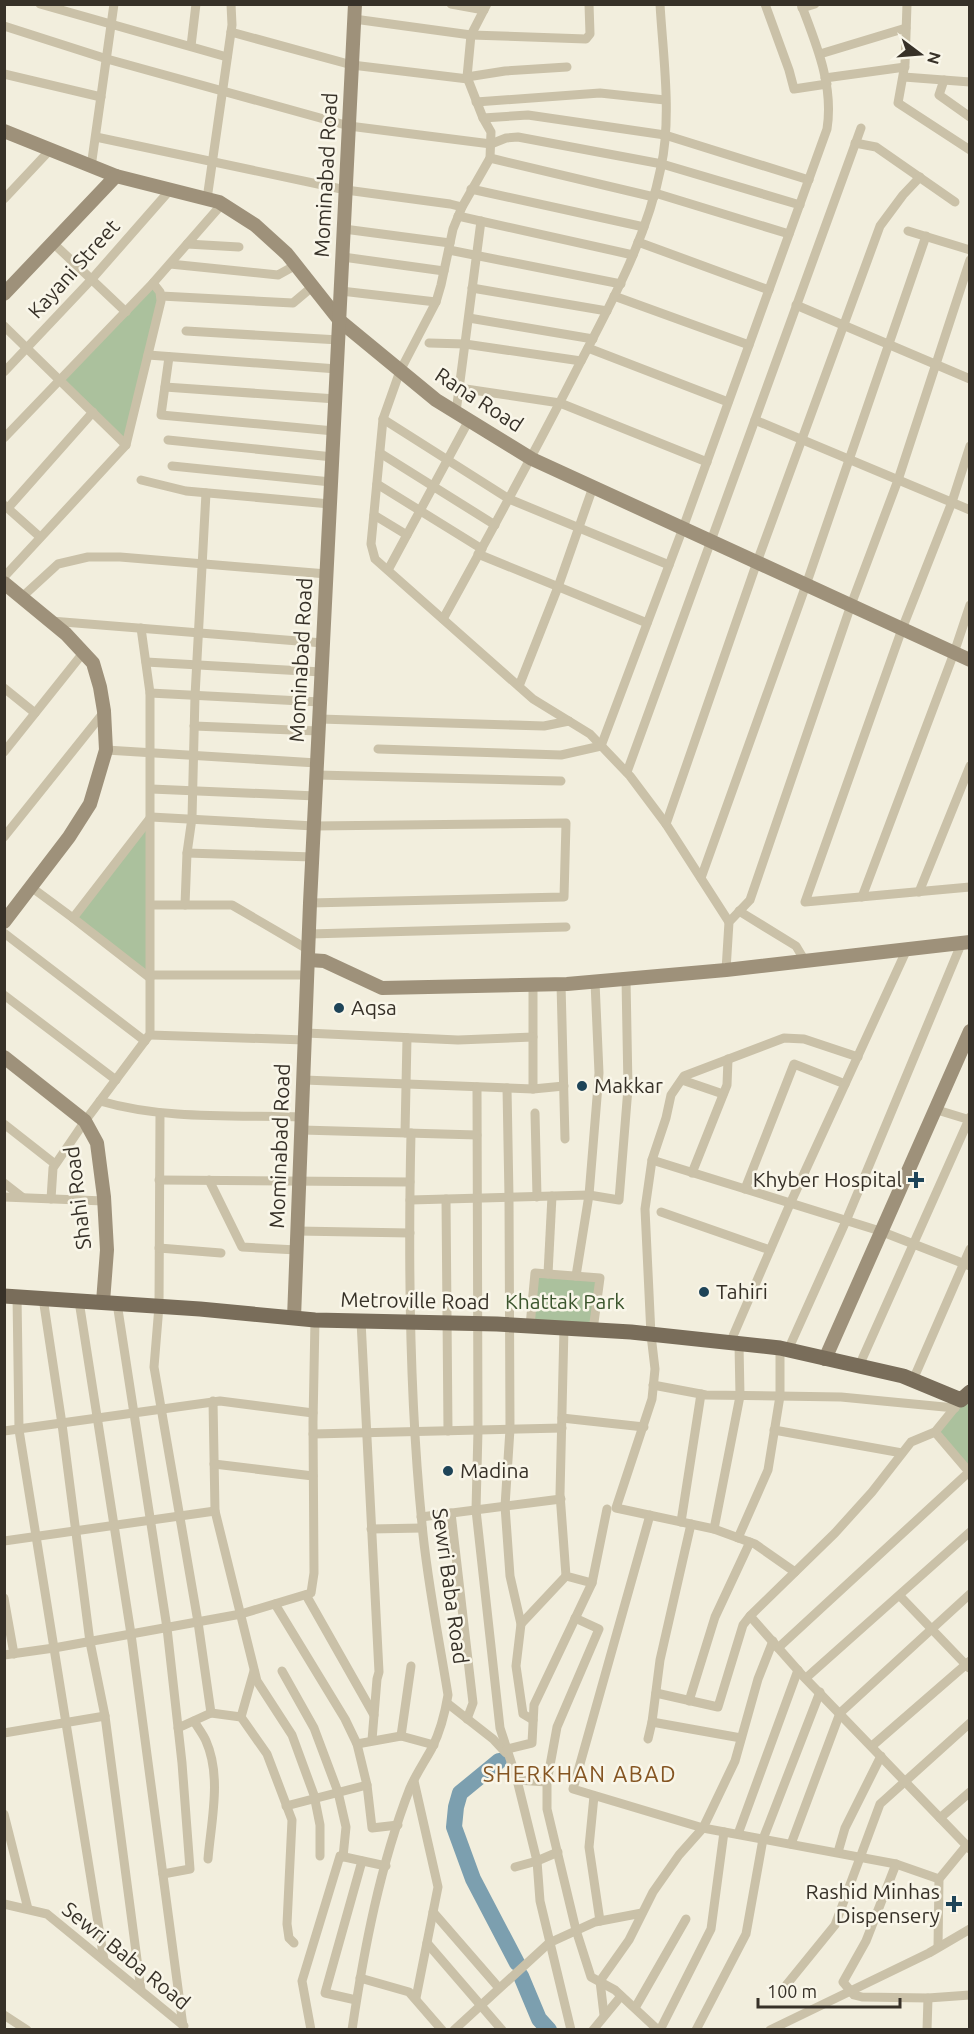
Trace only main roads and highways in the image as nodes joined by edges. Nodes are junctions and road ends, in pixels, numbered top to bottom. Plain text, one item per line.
1 (11, 1296) edge
2 (962, 1400) edge

1 - 2 main road, Metroville Road

